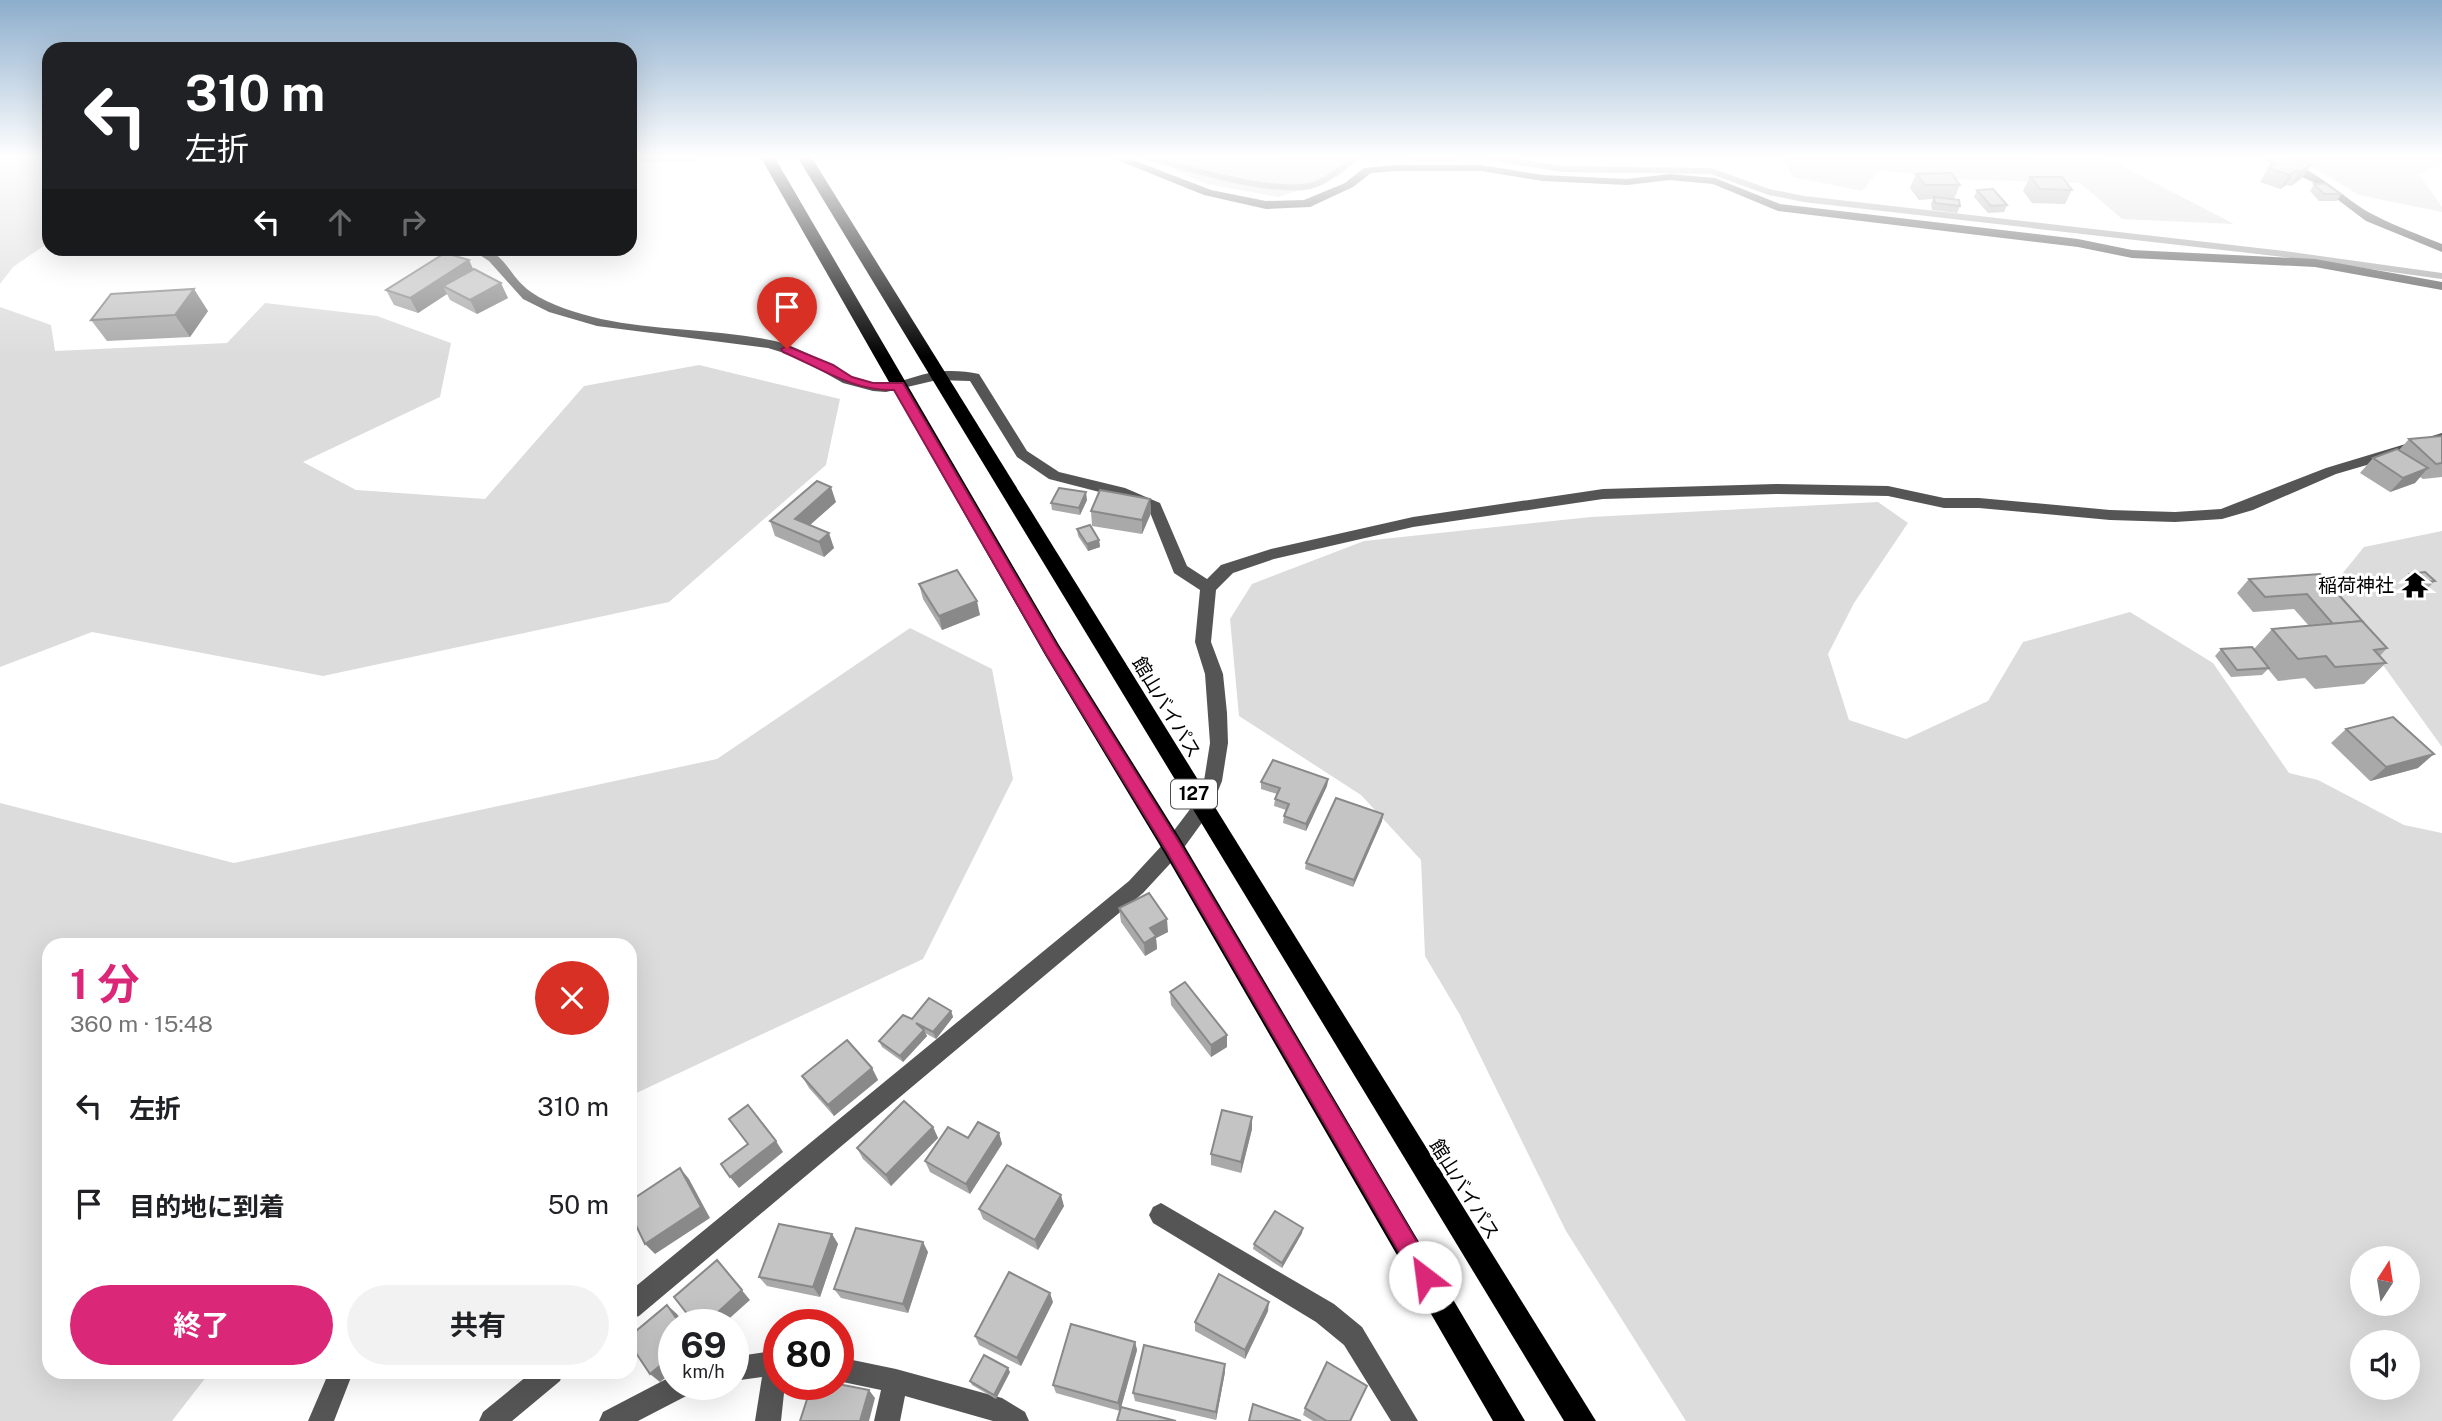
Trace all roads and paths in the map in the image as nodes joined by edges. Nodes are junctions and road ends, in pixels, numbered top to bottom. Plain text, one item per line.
1 (806, 224) edge
2 (845, 224) edge
3 (1922, 224) edge
4 (2385, 224) edge
5 (2442, 248) edge
6 (491, 256) edge
7 (2442, 286) edge
8 (937, 376) junction
9 (898, 386) junction
10 (2442, 438) edge
11 (1208, 589) junction
12 (1202, 808) junction
13 (1173, 847) junction
14 (1161, 1215) dead end
15 (637, 1301) edge
16 (854, 1372) edge
17 (338, 1379) edge
18 (543, 1379) edge
19 (896, 1381) junction
20 (658, 1397) edge
21 (772, 1400) edge
22 (321, 1421) edge
23 (492, 1421) edge
24 (612, 1421) edge
25 (768, 1421) edge
26 (887, 1421) edge
27 (1016, 1421) edge
28 (1405, 1421) edge
29 (1510, 1421) edge
30 (1581, 1421) edge

1 - 9 highway, 127
2 - 8 highway, 館山バイパス / 127
3 - 7 street
4 - 5 street
6 - 9 street
8 - 9 street
8 - 11 street
8 - 12 highway, 館山バイパス / 127
9 - 13 highway, 127
10 - 11 street
11 - 12 street
12 - 13 street
12 - 30 highway, 館山バイパス / 127
13 - 15 street
13 - 29 highway, 127
14 - 28 street
16 - 19 street
17 - 22 street
18 - 23 street
19 - 26 street
19 - 27 street
20 - 24 street
21 - 25 street

